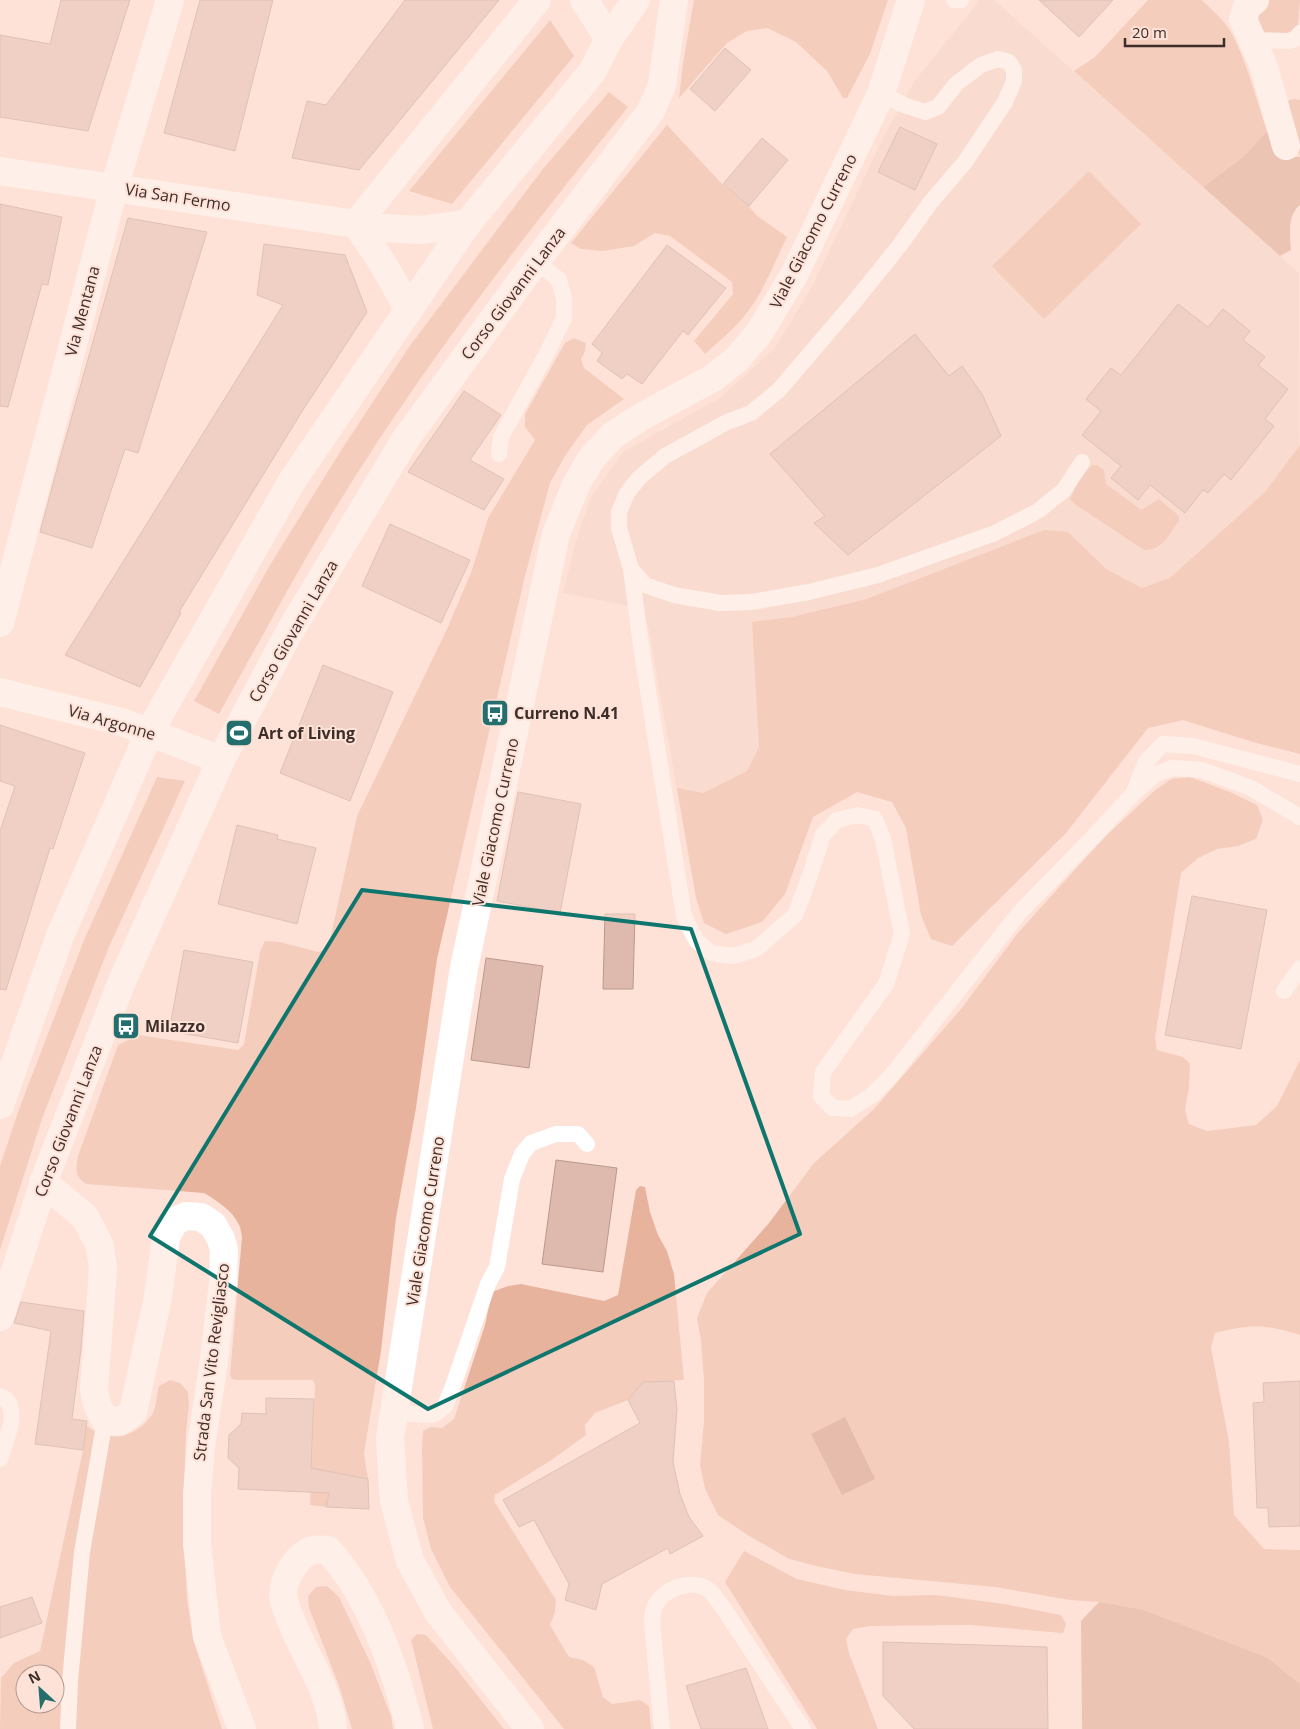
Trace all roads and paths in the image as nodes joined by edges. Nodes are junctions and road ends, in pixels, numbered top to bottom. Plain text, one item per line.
1 (170, 0) edge
2 (537, 0) edge
3 (584, 0) edge
4 (636, 0) edge
5 (674, 0) edge
6 (912, 0) edge
7 (954, 0) edge
8 (961, 0) edge
9 (1255, 0) edge
10 (1300, 33) edge
11 (610, 39) junction
12 (1251, 40) junction
13 (882, 94) junction
14 (1286, 146) dead end
15 (0, 171) edge
16 (114, 188) junction
17 (356, 224) junction
18 (467, 224) junction
19 (536, 261) junction
20 (408, 310) junction
21 (499, 454) dead end
22 (1082, 462) dead end
23 (631, 569) junction
24 (0, 623) edge
25 (0, 692) edge
26 (150, 732) junction
27 (221, 760) junction
28 (1300, 774) edge
29 (1134, 793) junction
30 (1300, 817) edge
31 (1300, 968) edge
32 (1284, 990) dead end
33 (0, 1105) edge
34 (587, 1144) dead end
35 (44, 1182) junction
36 (0, 1317) edge
37 (0, 1396) edge
38 (395, 1412) junction
39 (105, 1420) junction
40 (0, 1458) edge
41 (68, 1729) edge
42 (242, 1729) edge
43 (332, 1729) edge
44 (410, 1729) edge
45 (530, 1729) edge
46 (662, 1729) edge
47 (803, 1729) edge

1 - 16 street, Via Mentana
2 - 17 street
3 - 11 street
4 - 11 street
5 - 19 street, Corso Giovanni Lanza
6 - 13 street, Viale Giacomo Curreno
7 - 8 lane
9 - 12 street
10 - 12 lane
11 - 18 street
12 - 14 street
13 - 23 lane
13 - 38 street, Viale Giacomo Curreno
15 - 16 street, Via San Fermo
16 - 17 street, Via San Fermo
16 - 24 street, Via Mentana
17 - 18 street, Via San Fermo
17 - 20 street
18 - 20 street
19 - 21 lane
19 - 27 street, Corso Giovanni Lanza
20 - 26 street
22 - 23 lane
23 - 29 lane
25 - 26 street, Via Argonne
26 - 27 street, Via Argonne
26 - 33 street
27 - 35 street, Corso Giovanni Lanza
28 - 29 lane
29 - 30 lane
31 - 32 lane
34 - 38 lane
35 - 36 street, Corso Giovanni Lanza
35 - 39 street
37 - 40 lane
38 - 45 street, Viale Giacomo Curreno
39 - 41 lane
39 - 42 street, Strada San Vito Revigliasco
43 - 44 street
46 - 47 lane

